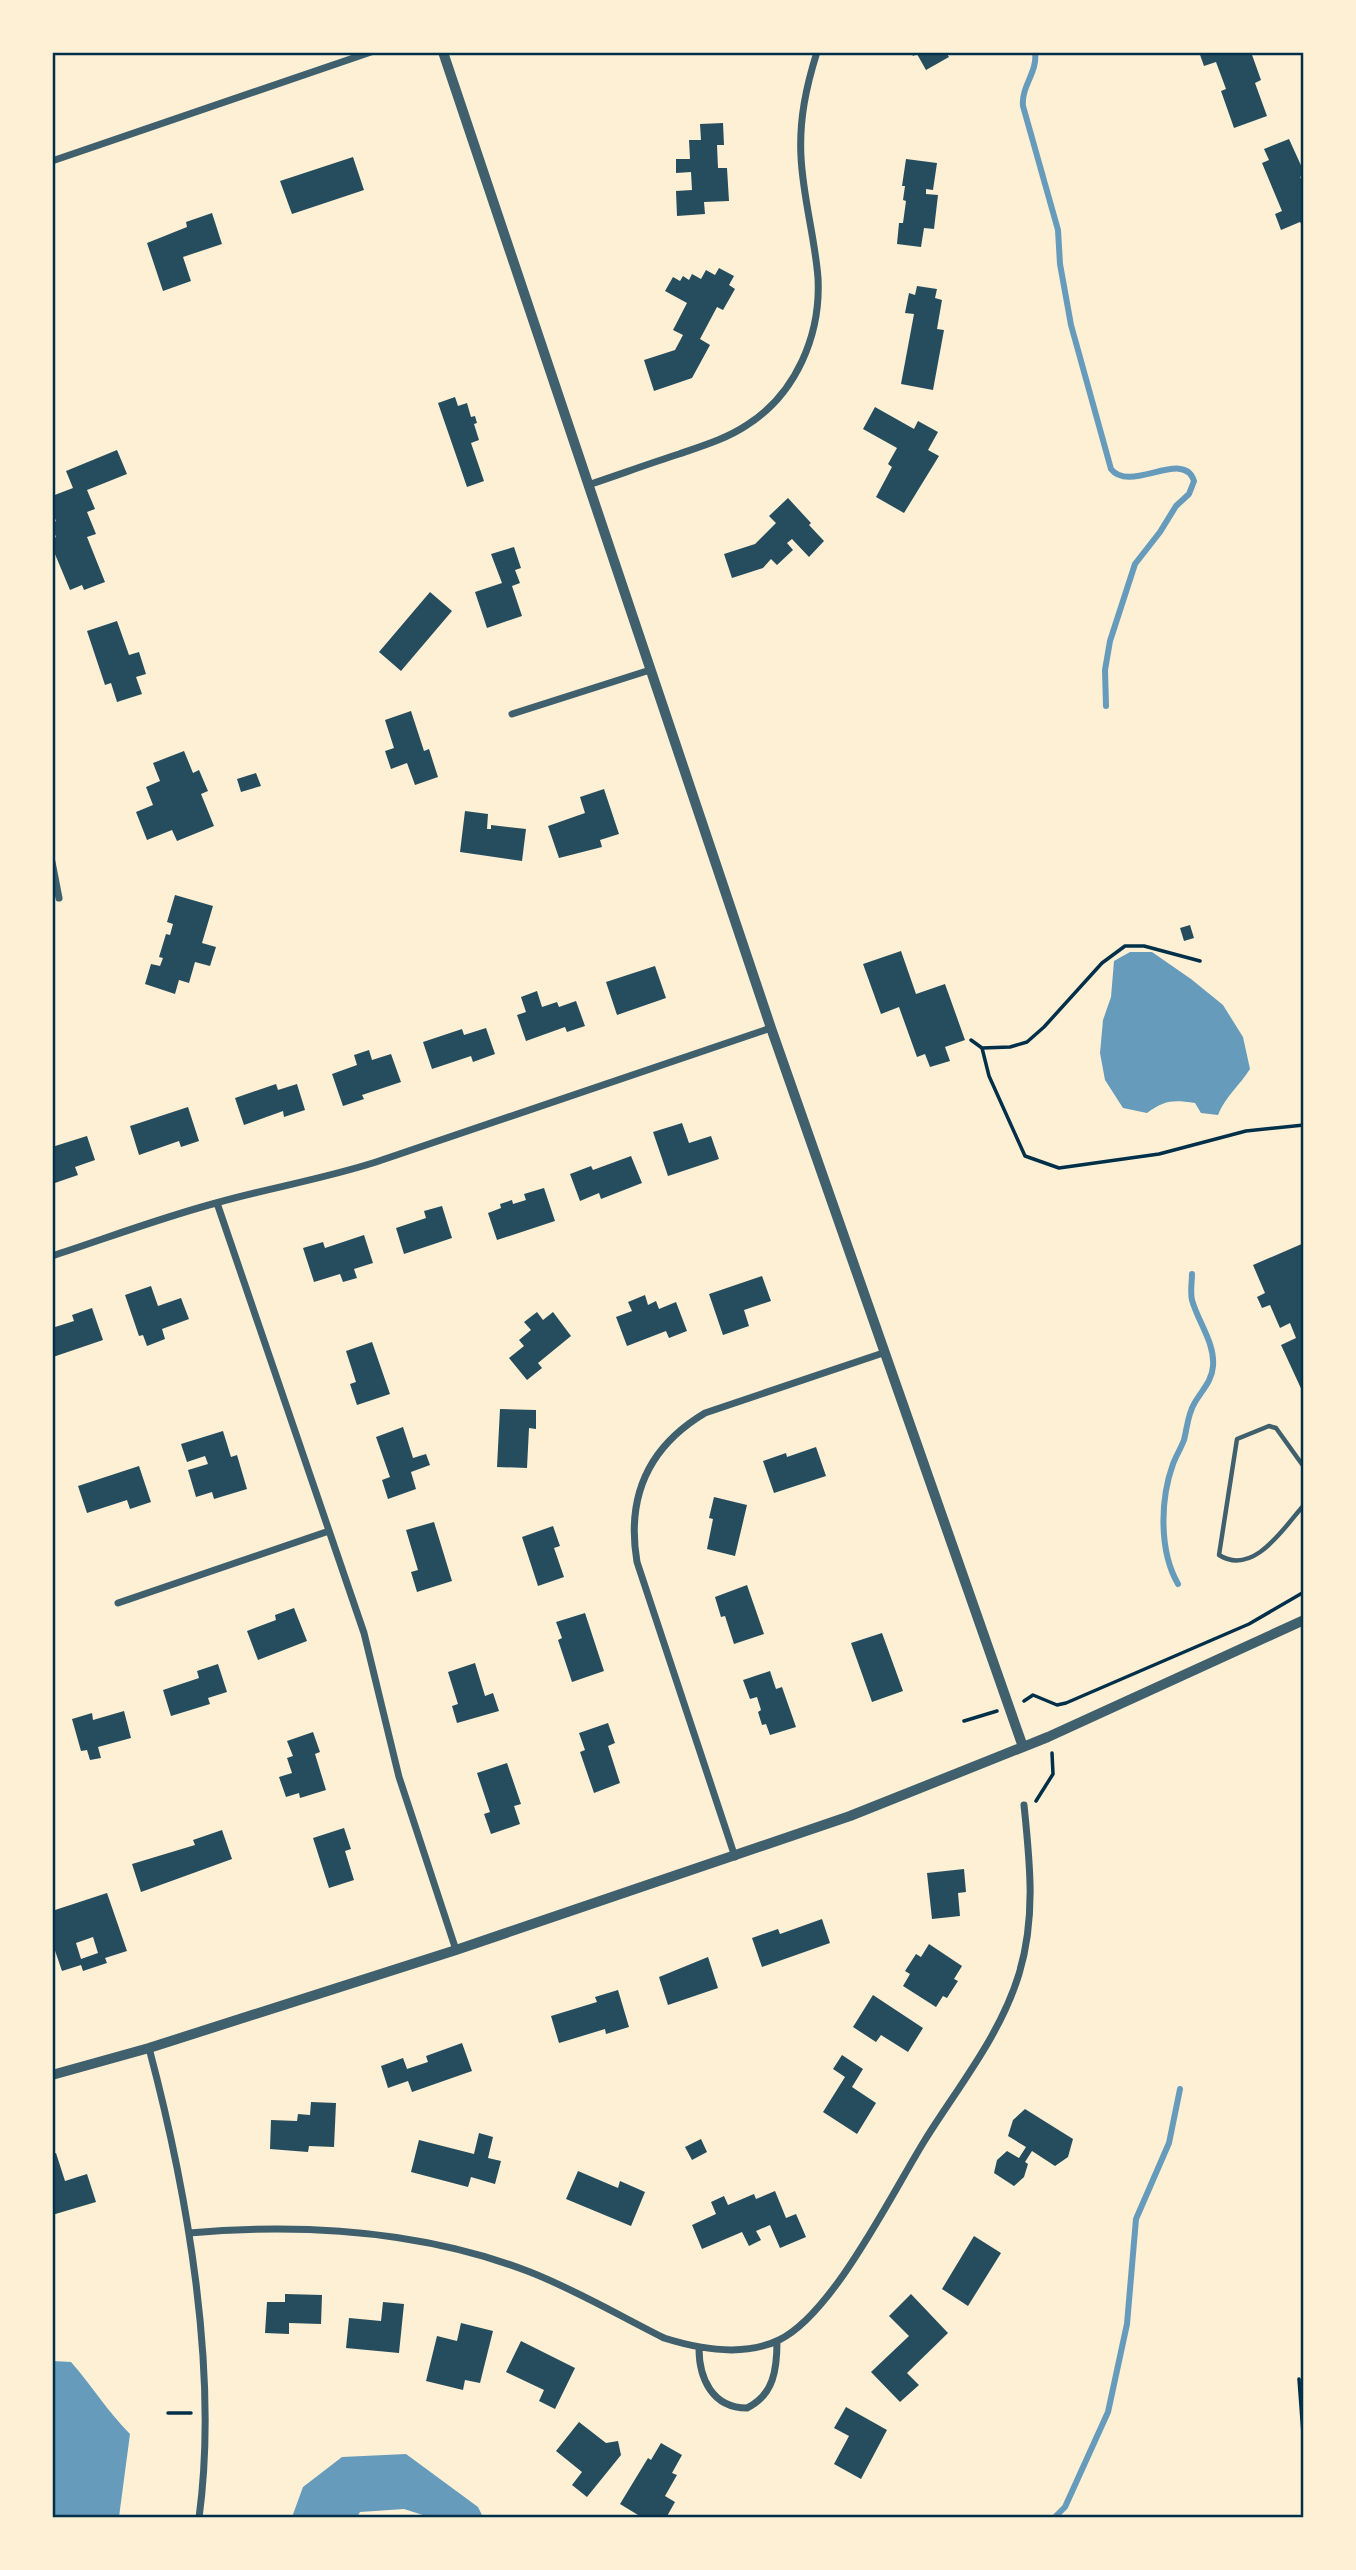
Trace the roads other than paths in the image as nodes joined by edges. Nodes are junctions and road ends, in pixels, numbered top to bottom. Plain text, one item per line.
1 (371, 52) edge
2 (443, 52) edge
3 (817, 52) edge
4 (52, 161) edge
5 (588, 485) junction
6 (650, 670) junction
7 (512, 714) dead end
8 (52, 862) edge
9 (59, 898) dead end
10 (771, 1028) junction
11 (217, 1203) junction
12 (52, 1256) edge
13 (883, 1353) junction
14 (1304, 1467) edge
15 (1304, 1505) edge
16 (329, 1531) junction
17 (118, 1603) dead end
18 (1304, 1620) edge
19 (1023, 1747) junction
20 (1024, 1805) road end
21 (735, 1857) junction
22 (456, 1950) junction
23 (149, 2048) junction
24 (52, 2075) edge
25 (189, 2233) junction
26 (777, 2341) junction
27 (699, 2348) junction
28 (199, 2518) edge

1 - 4 street
2 - 5 street
3 - 5 street
5 - 6 street
6 - 7 street
6 - 10 street
8 - 9 street
10 - 11 street
10 - 13 street
11 - 12 street
11 - 16 street
13 - 19 street
13 - 21 street
14 - 15 lane
16 - 17 street
16 - 22 street
18 - 19 street
19 - 21 street
20 - 26 street
21 - 22 street
22 - 23 street
23 - 24 street
23 - 25 street
25 - 27 street
25 - 28 street
26 - 27 street
26 - 27 street

